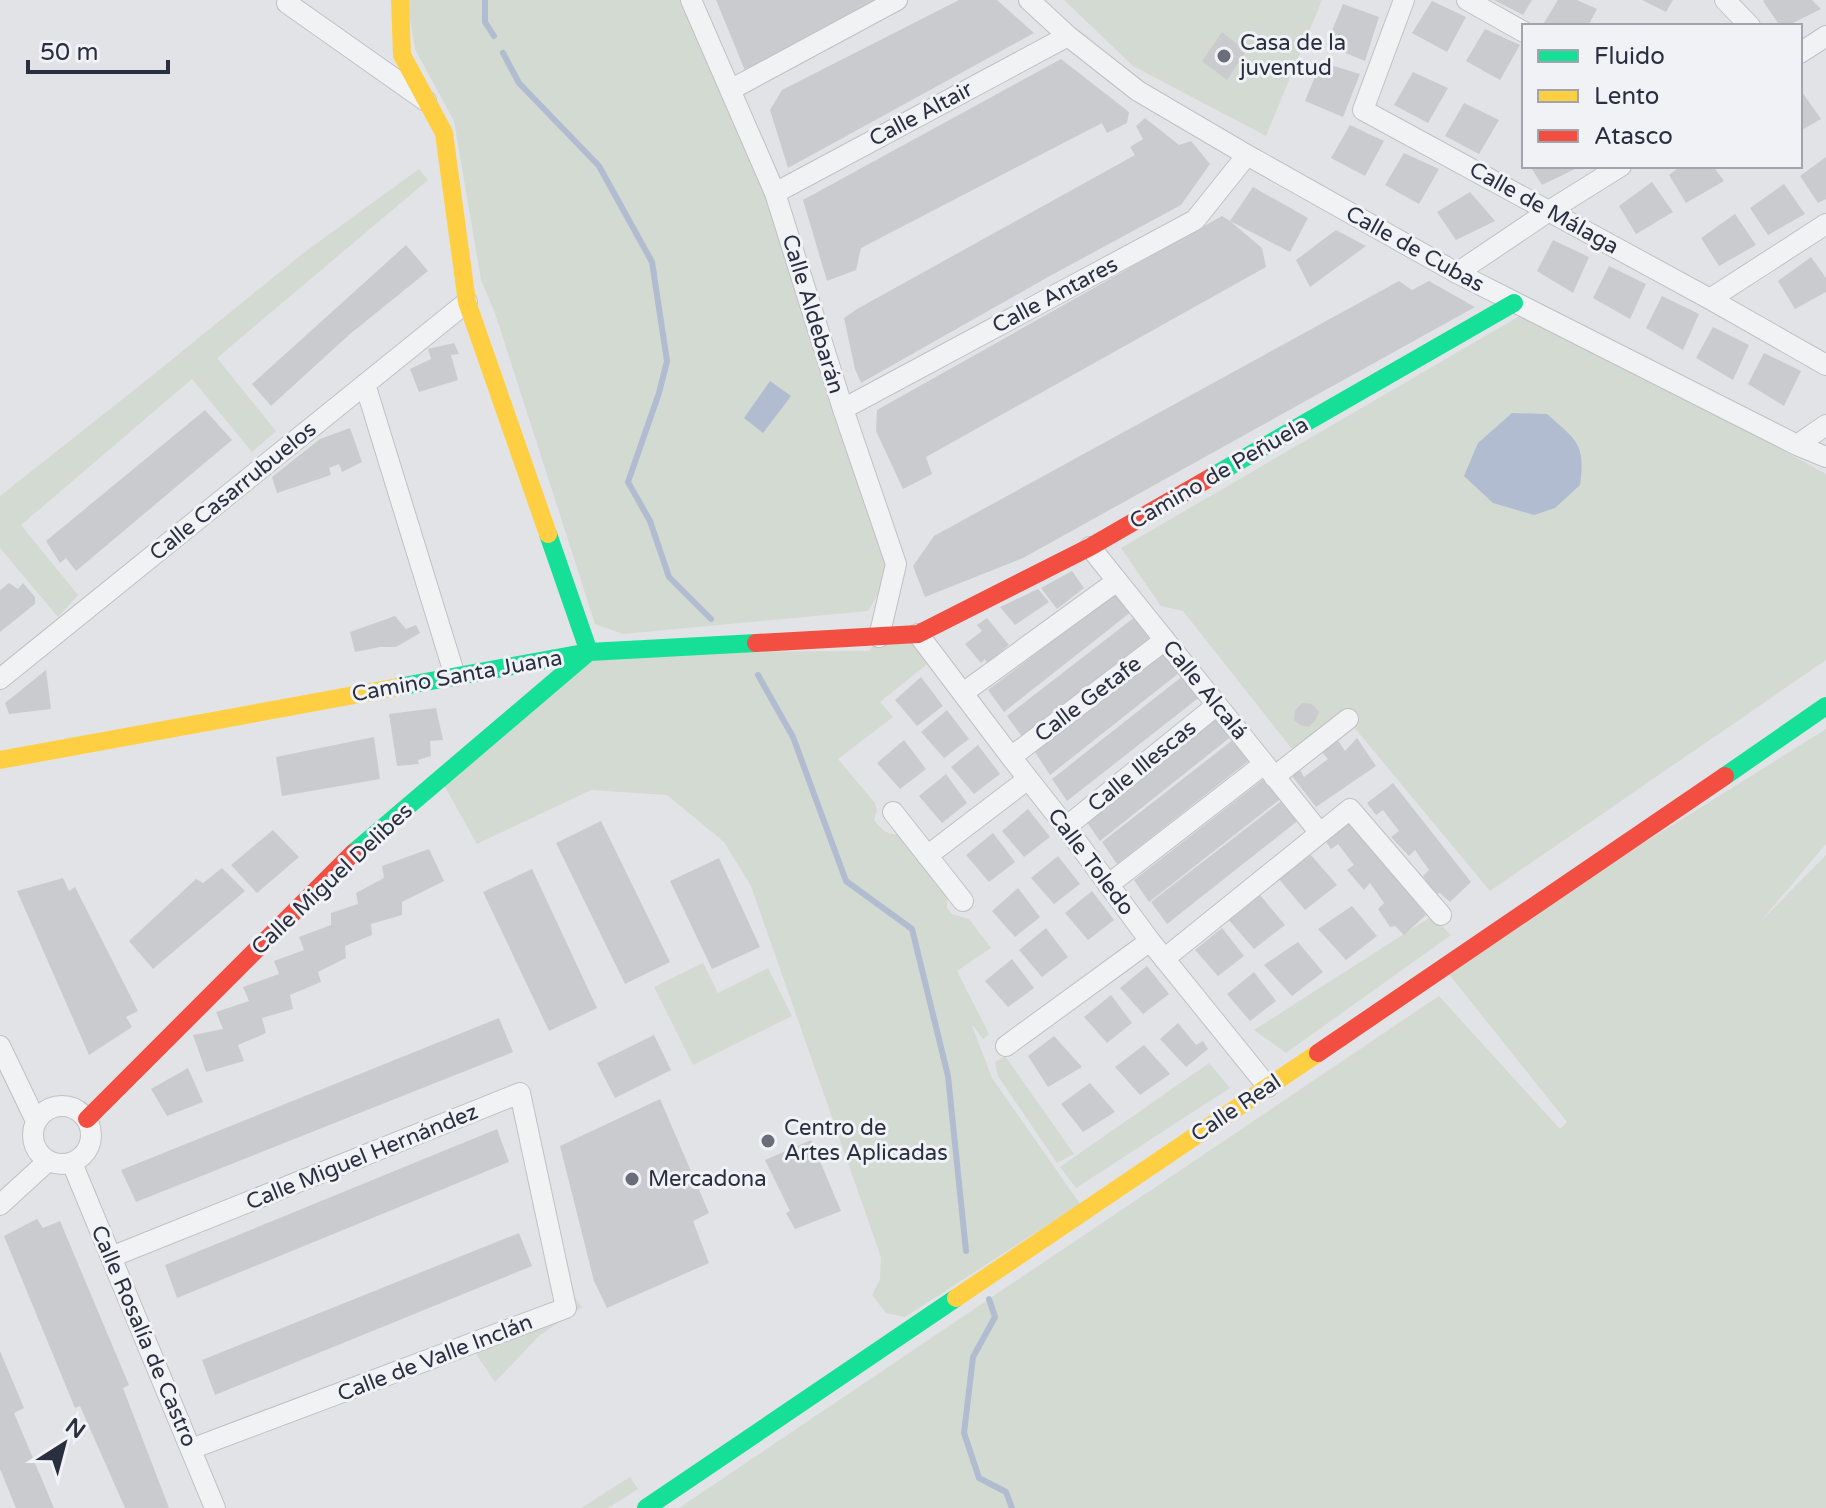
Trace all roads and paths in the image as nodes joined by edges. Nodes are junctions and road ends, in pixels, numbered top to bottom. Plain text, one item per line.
1 (400, 0) edge
2 (691, 0) edge
3 (897, 0) edge
4 (1029, 0) edge
5 (1404, 0) edge
6 (1467, 0) edge
7 (1725, 0) edge
8 (287, 3) dead end
9 (1748, 24) edge
10 (1522, 31) edge
11 (1068, 36) junction
12 (1826, 36) edge
13 (1802, 52) edge
14 (730, 90) junction
15 (426, 101) junction
16 (1247, 155) junction
17 (1618, 168) edge
18 (775, 193) junction
19 (1549, 211) junction
20 (1826, 224) edge
21 (1457, 273) junction
22 (1710, 299) junction
23 (467, 302) junction
24 (1514, 303) junction
25 (1826, 365) edge
26 (365, 384) junction
27 (843, 409) junction
28 (1826, 425) edge
29 (1797, 445) junction
30 (1826, 457) edge
31 (1090, 547) junction
32 (1117, 581) junction
33 (918, 634) junction
34 (879, 637) junction
35 (1165, 640) junction
36 (589, 652) junction
37 (455, 676) junction
38 (0, 679) edge
39 (963, 693) junction
40 (1217, 705) junction
41 (1826, 706) edge
42 (1348, 719) dead end
43 (1011, 757) junction
44 (0, 760) edge
45 (1269, 771) junction
46 (1028, 779) junction
47 (893, 812) dead end
48 (1066, 827) junction
49 (1320, 833) junction
50 (927, 856) junction
51 (1108, 885) junction
52 (963, 901) dead end
53 (1441, 915) dead end
54 (1150, 941) junction
55 (1164, 959) junction
56 (0, 1046) edge
57 (1006, 1046) dead end
58 (1268, 1087) junction
59 (87, 1119) junction
60 (36, 1121) junction
61 (48, 1161) junction
62 (72, 1163) junction
63 (541, 1191) joint
64 (0, 1205) edge
65 (111, 1257) junction
66 (191, 1449) junction
67 (215, 1508) edge
68 (646, 1508) edge

1 - 15 street
2 - 14 street, Calle Aldebarán
3 - 14 street
4 - 11 street, Calle de Cubas
5 - 19 street, Calle de Málaga
6 - 10 street
7 - 9 street
8 - 15 street
11 - 16 street, Calle de Cubas
11 - 18 street, Calle Altair
12 - 13 street
14 - 18 street, Calle Aldebarán
15 - 23 street
16 - 21 street, Calle de Cubas
16 - 27 street, Calle Antares
17 - 19 street
18 - 27 street, Calle Aldebarán
19 - 21 street
19 - 22 street, Calle de Málaga
20 - 22 street
21 - 24 street, Calle de Cubas
22 - 25 street, Calle de Málaga
23 - 26 street, Calle Casarrubuelos
23 - 36 street
24 - 29 street, Calle de Cubas
24 - 31 street, Camino de Peñuela
26 - 37 street
26 - 38 street, Calle Casarrubuelos
27 - 34 street, Calle Aldebarán
28 - 29 street
29 - 30 street, Calle de Cubas
31 - 32 street, Calle Alcalá
31 - 33 street, Camino de Peñuela
32 - 35 street, Calle Alcalá
32 - 39 street
33 - 34 street, Camino Santa Juana
33 - 39 street, Calle Toledo
34 - 36 street, Camino Santa Juana
35 - 40 street, Calle Alcalá
35 - 43 street, Calle Getafe
36 - 37 street, Camino Santa Juana
36 - 59 street, Calle Miguel Delibes
37 - 44 street, Camino Santa Juana
39 - 43 street, Calle Toledo
40 - 45 street, Calle Alcalá
40 - 48 street, Calle Illescas
41 - 58 street, Calle Real
42 - 45 street
43 - 46 street, Calle Toledo
45 - 49 street, Calle Alcalá
45 - 51 street
46 - 48 street, Calle Toledo
46 - 50 street
47 - 50 street
48 - 51 street, Calle Toledo
49 - 53 street
49 - 55 street
50 - 52 street
51 - 54 street, Calle Toledo
54 - 55 street, Calle Toledo
54 - 57 street
55 - 58 street, Calle Toledo
56 - 60 street
58 - 68 street, Calle Real
59 - 60 street
59 - 62 street
60 - 61 street
61 - 62 street
61 - 64 street
62 - 65 street, Calle Rosalía de Castro
63 - 65 street, Calle Miguel Hernández
63 - 66 street, Calle de Valle Inclán
65 - 66 street, Calle Rosalía de Castro
66 - 67 street, Calle Rosalía de Castro

